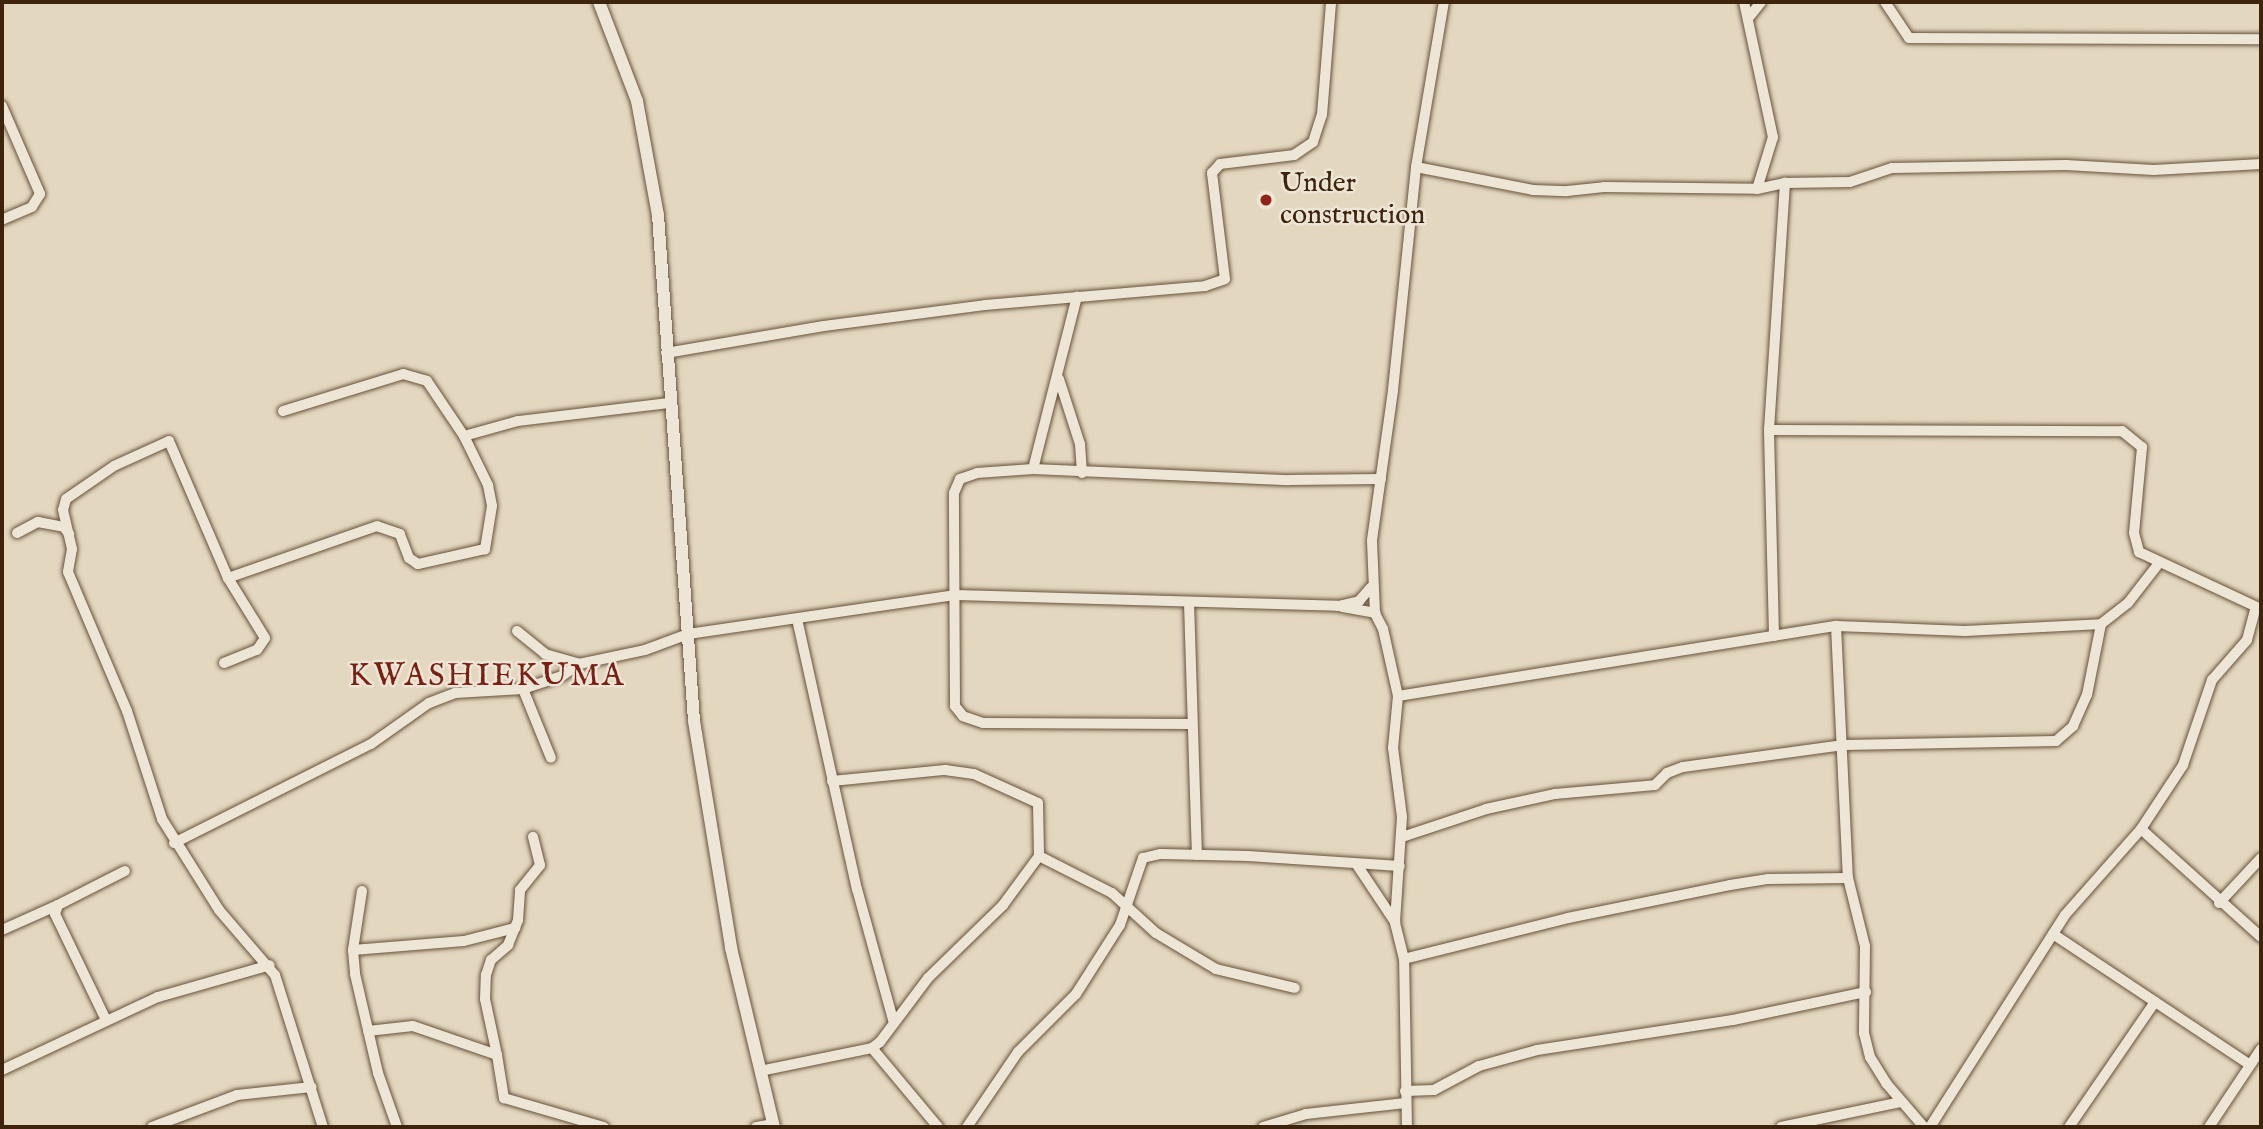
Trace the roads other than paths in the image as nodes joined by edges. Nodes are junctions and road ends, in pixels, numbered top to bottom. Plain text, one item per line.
1 (599, 2) edge
2 (1331, 2) edge
3 (1444, 2) edge
4 (1744, 2) edge
5 (1761, 2) edge
6 (1885, 2) edge
7 (1749, 17) junction
8 (2261, 39) edge
9 (2, 106) edge
10 (2261, 164) edge
11 (1416, 167) junction
12 (1785, 183) junction
13 (1757, 189) junction
14 (2, 219) edge
15 (1077, 297) junction
16 (666, 353) junction
17 (1059, 378) junction
18 (668, 404) junction
19 (283, 411) dead end
20 (1769, 430) junction
21 (464, 436) junction
22 (1034, 469) junction
23 (1082, 473) junction
24 (1381, 479) junction
25 (17, 533) dead end
26 (69, 534) junction
27 (2159, 562) junction
28 (228, 578) junction
29 (1371, 587) junction
30 (956, 595) junction
31 (1189, 602) junction
32 (1338, 606) junction
33 (2259, 608) edge
34 (1375, 613) junction
35 (797, 619) junction
36 (2101, 624) junction
37 (1836, 626) junction
38 (517, 631) dead end
39 (688, 634) junction
40 (1774, 636) junction
41 (224, 663) dead end
42 (579, 664) junction
43 (523, 689) junction
44 (1398, 696) junction
45 (1192, 724) junction
46 (1844, 745) junction
47 (551, 758) dead end
48 (832, 781) junction
49 (2141, 829) junction
50 (533, 837) dead end
51 (1402, 837) junction
52 (174, 843) junction
53 (1197, 855) junction
54 (1040, 856) junction
55 (2261, 858) edge
56 (1357, 865) junction
57 (1400, 866) junction
58 (125, 871) dead end
59 (1849, 878) junction
60 (362, 891) dead end
61 (2219, 903) junction
62 (58, 905) junction
63 (1128, 905) junction
64 (1395, 922) junction
65 (515, 928) junction
66 (2, 930) edge
67 (2053, 934) junction
68 (2261, 937) edge
69 (354, 950) junction
70 (1404, 959) junction
71 (270, 965) junction
72 (1295, 988) dead end
73 (1866, 992) junction
74 (2155, 1002) junction
75 (106, 1020) junction
76 (894, 1023) junction
77 (368, 1031) junction
78 (872, 1048) junction
79 (2261, 1049) edge
80 (497, 1055) junction
81 (2247, 1063) junction
82 (2, 1070) edge
83 (760, 1071) junction
84 (312, 1087) junction
85 (1405, 1091) junction
86 (1901, 1101) junction
87 (1405, 1103) junction
88 (773, 1125) edge
89 (152, 1127) edge
90 (323, 1127) edge
91 (397, 1127) edge
92 (604, 1127) edge
93 (756, 1127) edge
94 (938, 1127) edge
95 (967, 1127) edge
96 (1263, 1127) edge
97 (1407, 1127) edge
98 (1781, 1127) edge
99 (1927, 1127) edge
100 (2069, 1127) edge
101 (2208, 1127) edge

1 - 16 street
2 - 15 street
3 - 11 street
4 - 7 street
5 - 7 street
6 - 8 street
7 - 13 street
9 - 14 street
10 - 12 street
11 - 13 street
11 - 24 street
12 - 13 street
12 - 20 street
15 - 16 street
15 - 17 street
16 - 18 street
17 - 22 street
17 - 23 street
18 - 21 street
18 - 39 street
19 - 21 street
20 - 27 street
20 - 40 street
21 - 28 street
22 - 23 street
22 - 30 street
23 - 24 street
24 - 29 street
25 - 26 street
26 - 28 street
26 - 52 street
27 - 33 street
27 - 36 street
28 - 41 street
29 - 32 street
29 - 34 street
30 - 31 street
30 - 35 street
30 - 45 street
31 - 32 street
31 - 45 street
32 - 34 street
33 - 49 street
34 - 44 street
35 - 39 street
35 - 48 street
36 - 37 street
36 - 46 street
37 - 40 street
37 - 46 street
38 - 42 street
39 - 42 street
39 - 83 street
40 - 44 street
42 - 43 street
43 - 47 street
43 - 52 street
44 - 51 street
45 - 53 street
46 - 51 street
46 - 59 street
48 - 54 street
48 - 76 street
49 - 61 street
49 - 67 street
50 - 65 street
51 - 57 street
52 - 71 street
53 - 56 street
53 - 63 street
54 - 63 street
54 - 76 street
55 - 61 street
56 - 57 street
56 - 64 street
57 - 64 street
58 - 62 street
59 - 70 street
59 - 73 street
60 - 69 street
61 - 68 street
62 - 66 street
62 - 75 street
63 - 72 street
63 - 95 street
64 - 70 street
65 - 69 street
65 - 80 street
67 - 74 street
67 - 99 street
69 - 77 street
70 - 85 street
71 - 75 street
71 - 84 street
73 - 85 street
73 - 86 street
74 - 81 street
74 - 100 street
75 - 82 street
76 - 78 street
77 - 80 street
77 - 91 street
78 - 83 street
78 - 94 street
79 - 81 street
80 - 92 street
81 - 101 street
83 - 88 street
84 - 89 street
84 - 90 street
85 - 87 street
86 - 98 street
86 - 99 street
87 - 96 street
87 - 97 street
88 - 93 street

